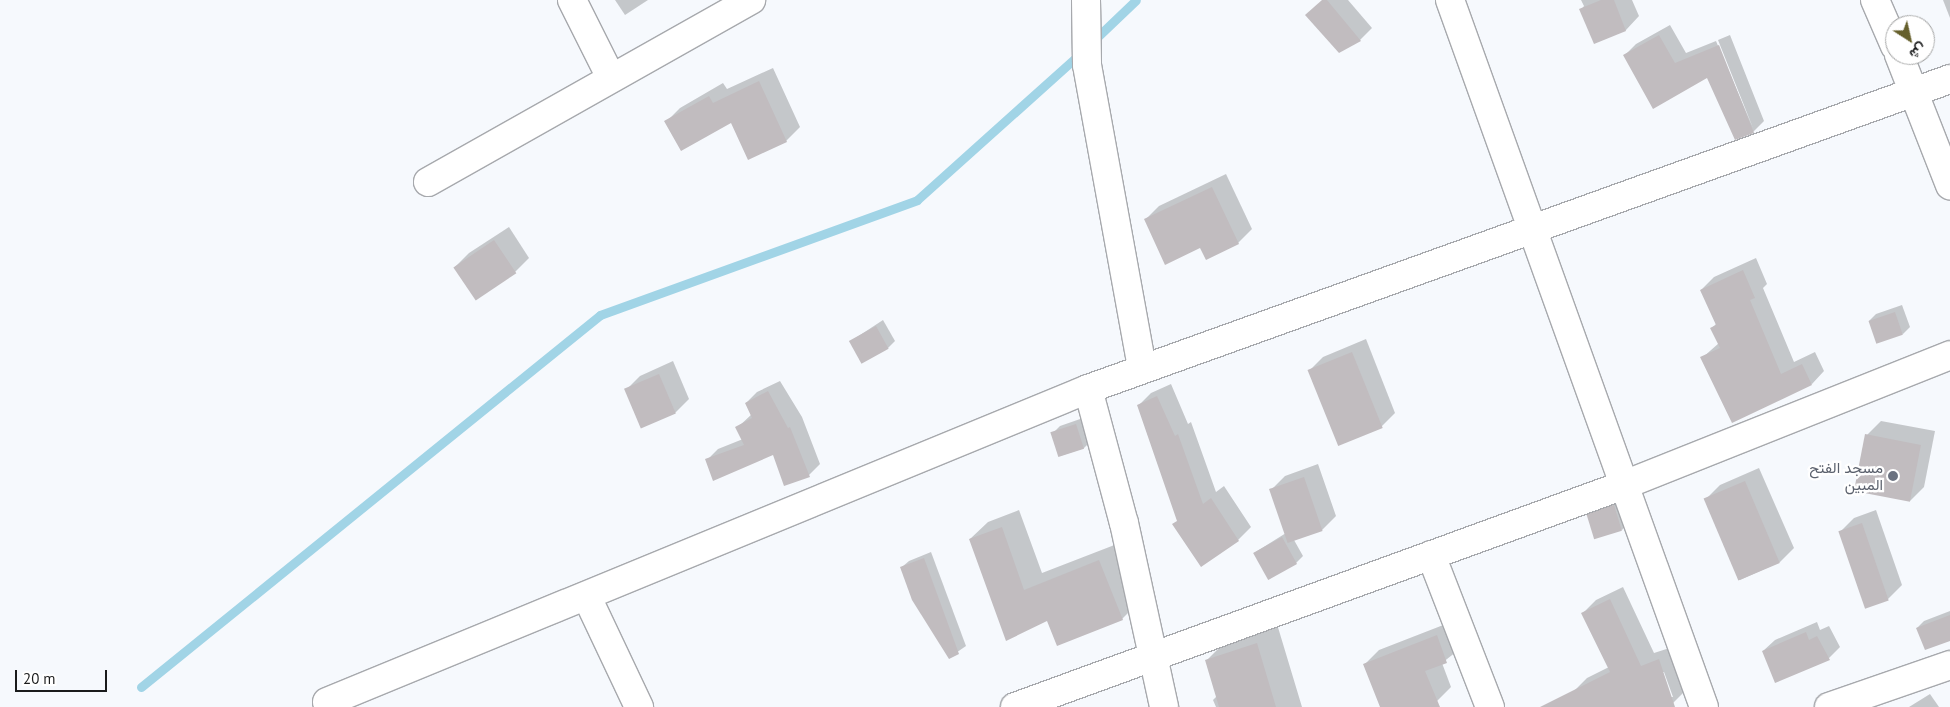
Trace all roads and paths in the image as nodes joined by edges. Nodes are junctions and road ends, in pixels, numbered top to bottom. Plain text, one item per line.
1 (572, 0) edge
2 (751, 0) edge
3 (1086, 0) edge
4 (1450, 0) edge
5 (1876, 0) edge
6 (1885, 22) edge
7 (1903, 65) edge
8 (611, 78) junction
9 (1950, 80) edge
10 (1915, 93) junction
11 (428, 182) dead end
12 (1950, 184) edge
13 (1534, 229) junction
14 (1950, 355) edge
15 (1142, 369) junction
16 (1088, 389) junction
17 (1624, 485) junction
18 (1431, 555) junction
19 (587, 597) junction
20 (1153, 656) junction
21 (1950, 665) edge
22 (327, 702) dead end
23 (640, 707) edge
24 (1015, 707) edge
25 (1164, 707) edge
26 (1490, 707) edge
27 (1704, 707) edge
28 (1829, 707) edge

1 - 8 street
2 - 8 street
3 - 15 street
4 - 13 street
5 - 6 street
7 - 10 street
8 - 11 street
9 - 10 street
10 - 12 street
10 - 13 street
13 - 15 street
13 - 17 street
14 - 17 street
15 - 16 street
16 - 19 street
16 - 20 street
17 - 18 street
17 - 27 street
18 - 20 street
18 - 26 street
19 - 22 street
19 - 23 street
20 - 24 street
20 - 25 street
21 - 28 street

